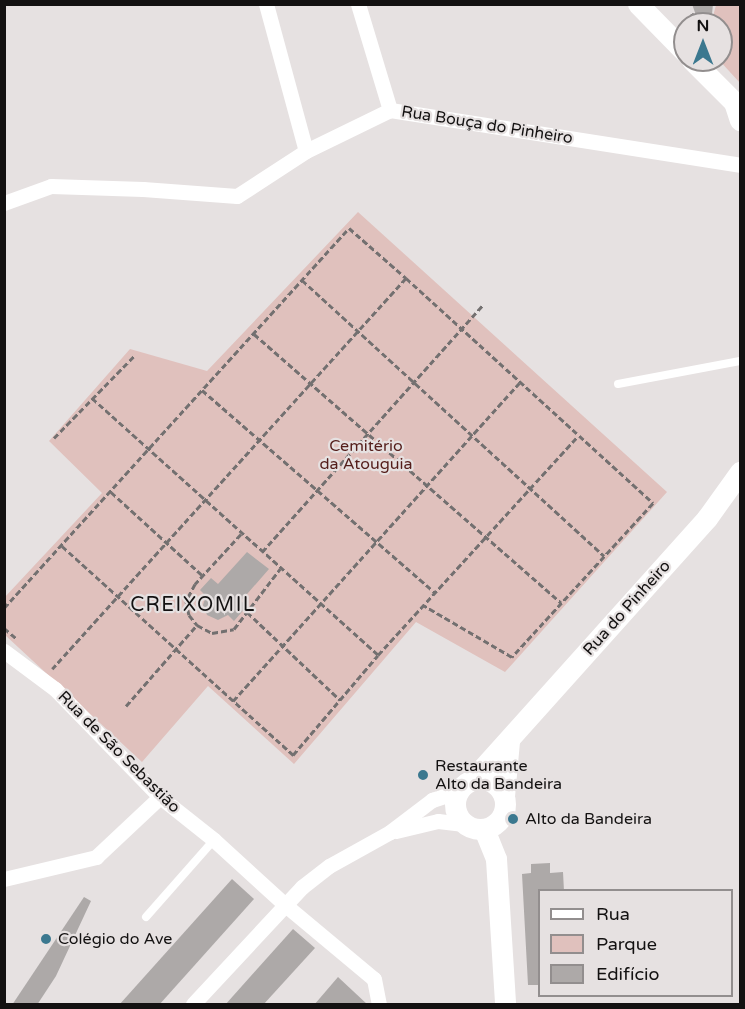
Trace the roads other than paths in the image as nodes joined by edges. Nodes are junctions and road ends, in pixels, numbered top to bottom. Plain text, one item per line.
1 (266, 4) edge
2 (358, 4) edge
3 (638, 4) edge
4 (673, 40) edge
5 (704, 72) edge
6 (390, 110) junction
7 (741, 120) edge
8 (306, 151) junction
9 (741, 165) edge
10 (4, 202) edge
11 (741, 361) edge
12 (618, 384) dead end
13 (741, 472) edge
14 (4, 651) edge
15 (509, 741) junction
16 (465, 786) junction
17 (504, 796) junction
18 (160, 797) junction
19 (474, 826) junction
20 (390, 832) junction
21 (214, 840) junction
22 (4, 879) edge
23 (284, 904) junction
24 (146, 917) dead end
25 (193, 1005) edge
26 (379, 1005) edge
27 (505, 1005) edge

1 - 8 street
2 - 6 street
3 - 4 street
5 - 7 street
6 - 8 street, Rua Bouça do Pinheiro
6 - 9 street, Rua Bouça do Pinheiro
8 - 10 street, Rua Bouça do Pinheiro
11 - 12 lane
13 - 15 street, Rua do Pinheiro
14 - 18 street, Rua de São Sebastião
15 - 16 street, Rua do Pinheiro
15 - 17 street
16 - 17 street
16 - 19 street
16 - 20 street
17 - 19 street
18 - 21 street, Rua de São Sebastião
18 - 22 street
19 - 20 street
19 - 27 street
20 - 23 street
21 - 23 street, Rua de São Sebastião
21 - 24 lane
23 - 25 street
23 - 26 street, Rua de São Sebastião

